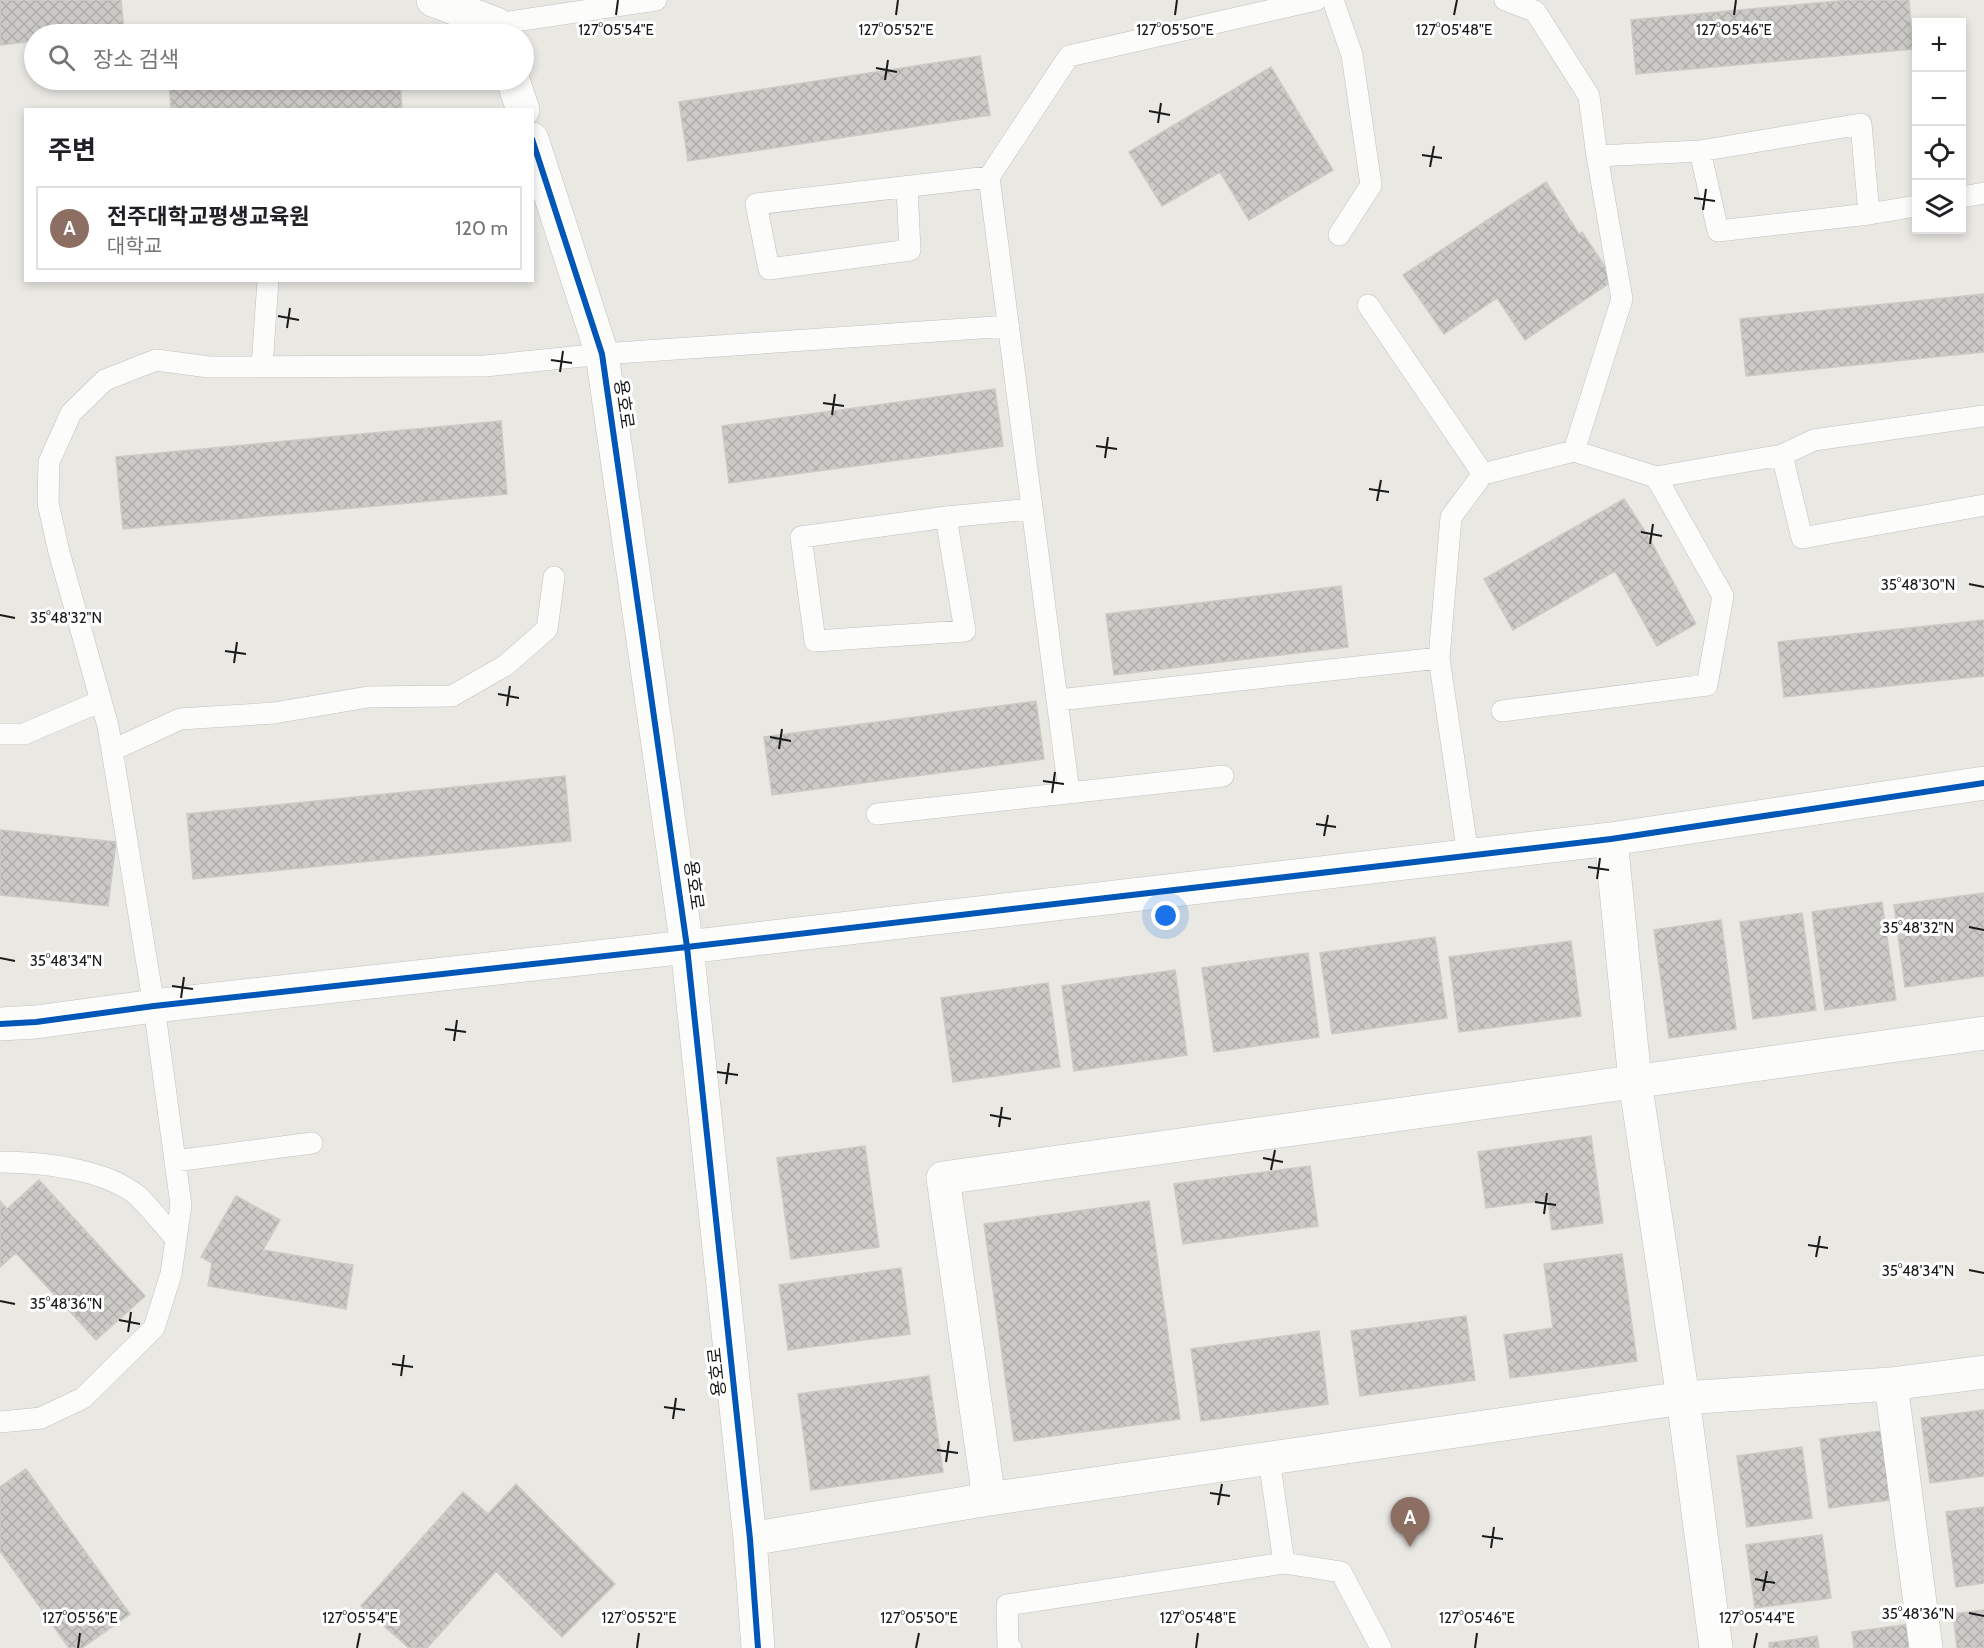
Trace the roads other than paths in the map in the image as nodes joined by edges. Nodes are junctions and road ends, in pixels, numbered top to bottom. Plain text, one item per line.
1 (433, 0) edge
2 (656, 0) edge
3 (1316, 0) edge
4 (1333, 0) edge
5 (1505, 0) edge
6 (1539, 5) edge
7 (486, 24) edge
8 (524, 24) edge
9 (516, 90) edge
10 (522, 108) edge
11 (534, 145) edge
12 (1700, 151) junction
13 (1597, 156) junction
14 (989, 177) junction
15 (907, 187) junction
16 (1984, 193) edge
17 (1966, 196) edge
18 (1912, 207) edge
19 (1869, 214) junction
20 (1339, 235) dead end
21 (268, 282) edge
22 (1368, 306) dead end
23 (1009, 326) junction
24 (602, 354) junction
25 (262, 367) junction
26 (1984, 416) edge
27 (1574, 451) junction
28 (1782, 455) junction
29 (1483, 474) junction
30 (1656, 477) junction
31 (1984, 505) edge
32 (1032, 509) junction
33 (946, 517) junction
34 (554, 577) dead end
35 (1439, 658) junction
36 (1058, 700) junction
37 (101, 701) junction
38 (1502, 711) dead end
39 (0, 734) edge
40 (113, 750) junction
41 (1222, 776) dead end
42 (1984, 783) edge
43 (1069, 792) junction
44 (877, 814) dead end
45 (1611, 839) junction
46 (1468, 855) junction
47 (687, 947) junction
48 (154, 1006) junction
49 (0, 1024) edge
50 (1984, 1033) edge
51 (1635, 1081) junction
52 (312, 1143) dead end
53 (175, 1161) junction
54 (0, 1162) edge
55 (176, 1239) junction
56 (1984, 1372) edge
57 (1891, 1384) junction
58 (1683, 1398) junction
59 (0, 1422) edge
60 (1269, 1459) junction
61 (989, 1499) junction
62 (750, 1539) junction
63 (1284, 1563) junction
64 (758, 1648) edge
65 (1011, 1648) edge
66 (1381, 1648) edge
67 (1716, 1648) edge
68 (1926, 1648) edge

1 - 7 street
2 - 8 lane
3 - 14 lane
4 - 20 lane
5 - 6 lane
6 - 13 lane
9 - 10 street
11 - 24 street, 용호로
12 - 13 lane
12 - 19 lane
12 - 19 lane
13 - 27 lane
14 - 15 lane
14 - 23 lane
15 - 15 lane
16 - 17 lane
18 - 19 lane
21 - 25 lane
22 - 29 lane
23 - 24 lane
23 - 32 lane
24 - 25 lane
24 - 47 street, 용호로
25 - 37 lane
26 - 28 lane
27 - 29 lane
27 - 30 lane
28 - 30 lane
28 - 31 lane
29 - 35 lane
30 - 38 lane
32 - 33 lane
32 - 36 lane
33 - 33 lane
34 - 40 lane
35 - 36 lane
35 - 46 lane
36 - 43 lane
37 - 39 lane
37 - 40 lane
40 - 48 lane
41 - 43 lane
42 - 45 street
43 - 44 lane
45 - 46 street
45 - 51 street
46 - 47 street
47 - 48 street
47 - 62 street, 용호로
48 - 49 street
48 - 53 lane
50 - 51 street
51 - 58 street
51 - 61 street
52 - 53 lane
53 - 55 lane
54 - 55 lane
55 - 59 lane
56 - 57 street
57 - 58 street
57 - 68 street
58 - 60 street
58 - 67 street
60 - 61 street
60 - 63 lane
61 - 62 street
62 - 64 street, 용호로
63 - 65 lane
63 - 66 lane

